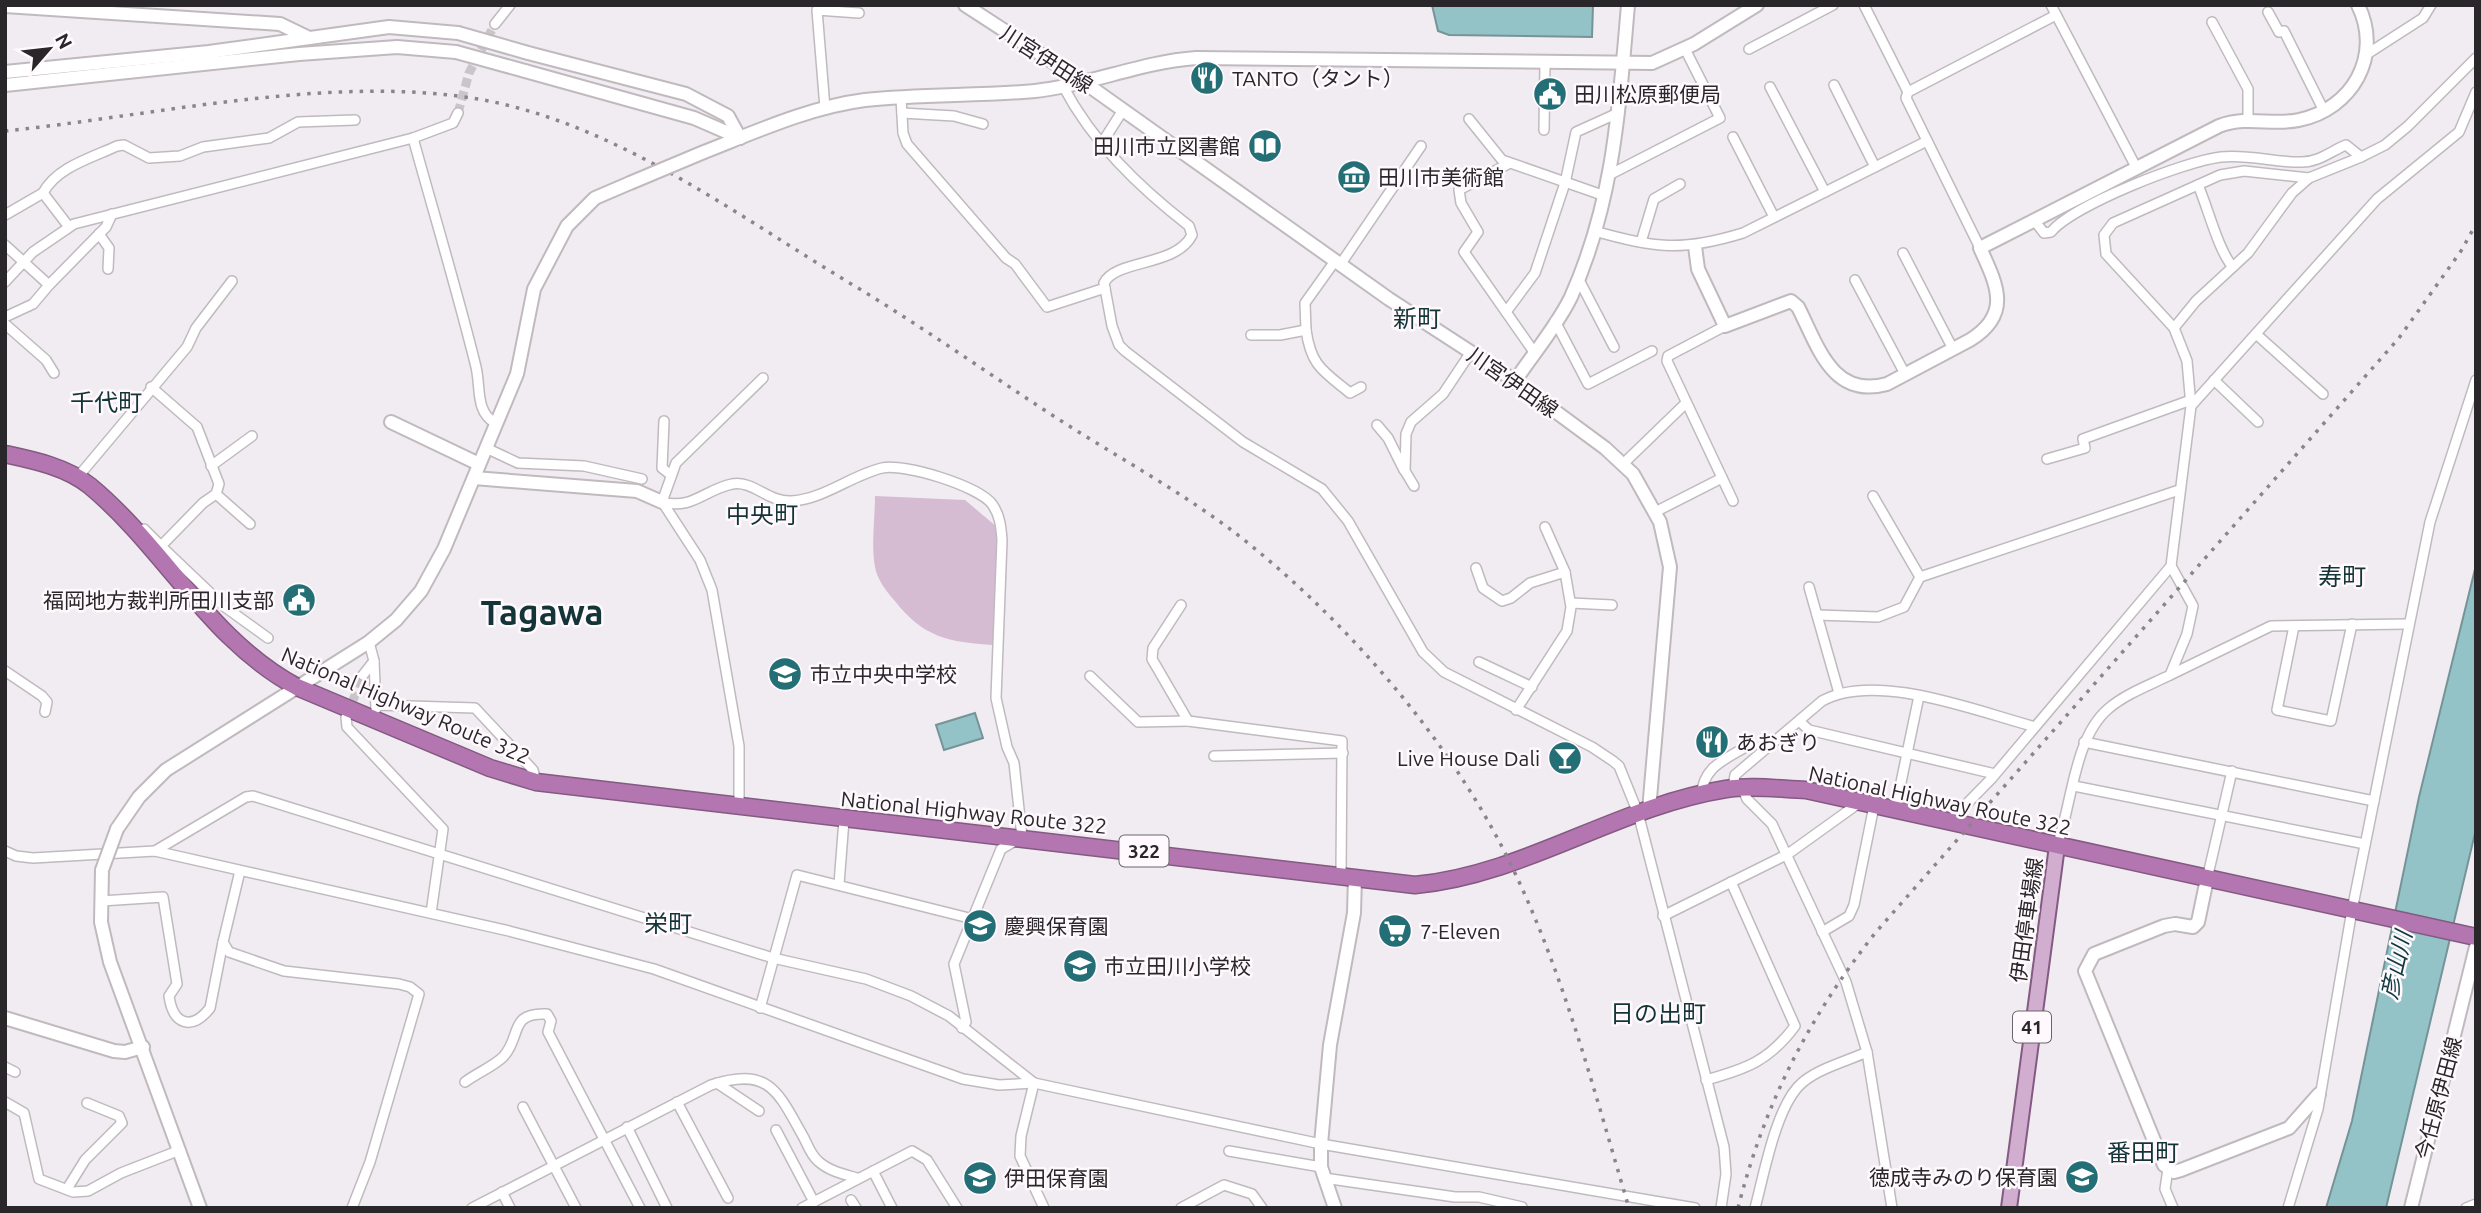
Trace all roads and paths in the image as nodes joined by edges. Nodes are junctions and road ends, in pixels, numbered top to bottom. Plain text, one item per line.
1 (510, 5) edge
2 (965, 5) edge
3 (1628, 5) edge
4 (1757, 5) edge
5 (1832, 5) edge
6 (1864, 5) edge
7 (2051, 5) edge
8 (2358, 5) edge
9 (2431, 5) edge
10 (5, 6) edge
11 (2269, 12) dead end
12 (859, 13) dead end
13 (2056, 15) junction
14 (2212, 22) dead end
15 (271, 24) junction
16 (495, 24) tunnel mouth
17 (309, 38) junction
18 (281, 49) junction
19 (1685, 49) junction
20 (1749, 49) dead end
21 (2364, 56) junction
22 (2476, 58) edge
23 (554, 60) junction
24 (1545, 64) junction
25 (1623, 65) junction
26 (5, 72) edge
27 (550, 78) junction
28 (1085, 83) junction
29 (5, 85) edge
30 (1834, 85) dead end
31 (1063, 86) junction
32 (1770, 87) dead end
33 (1908, 92) junction
34 (2476, 92) edge
35 (901, 98) junction
36 (825, 108) junction
37 (1123, 110) junction
38 (2324, 111) junction
39 (458, 113) tunnel mouth
40 (902, 113) junction
41 (1619, 113) junction
42 (1469, 119) dead end
43 (2248, 119) junction
44 (355, 120) dead end
45 (983, 124) dead end
46 (1544, 130) dead end
47 (1734, 137) dead end
48 (413, 138) junction
49 (740, 138) junction
50 (1927, 141) junction
51 (1102, 143) junction
52 (1421, 146) dead end
53 (2361, 157) junction
54 (1508, 164) junction
55 (1875, 167) junction
56 (2136, 167) junction
57 (1611, 174) junction
58 (2309, 178) junction
59 (1565, 183) junction
60 (1680, 184) dead end
61 (2198, 185) junction
62 (1825, 192) junction
63 (43, 193) junction
64 (1605, 196) junction
65 (111, 214) junction
66 (5, 215) edge
67 (1774, 217) junction
68 (2034, 220) junction
69 (69, 227) junction
70 (1594, 231) junction
71 (99, 234) junction
72 (1641, 242) junction
73 (5, 245) edge
74 (1695, 246) junction
75 (1980, 248) junction
76 (1903, 253) dead end
77 (24, 262) junction
78 (1338, 263) junction
79 (2232, 266) junction
80 (108, 268) dead end
81 (1578, 278) junction
82 (1856, 280) dead end
83 (232, 281) dead end
84 (5, 282) edge
85 (49, 285) junction
86 (1105, 288) junction
87 (1506, 312) junction
88 (5, 317) edge
89 (1555, 321) junction
90 (5, 324) edge
91 (1725, 326) junction
92 (2174, 328) junction
93 (1306, 330) junction
94 (2256, 334) junction
95 (1251, 335) dead end
96 (1614, 347) dead end
97 (1953, 349) junction
98 (1652, 351) dead end
99 (1471, 352) junction
100 (1534, 352) junction
101 (54, 373) dead end
102 (1905, 374) junction
103 (763, 378) dead end
104 (2214, 380) junction
105 (2476, 380) edge
106 (1515, 381) junction
107 (151, 387) junction
108 (1361, 387) dead end
109 (2323, 394) dead end
110 (1686, 403) junction
111 (2191, 403) junction
112 (664, 421) dead end
113 (391, 422) dead end
114 (2258, 422) dead end
115 (495, 424) junction
116 (1377, 425) dead end
117 (252, 436) dead end
118 (486, 447) junction
119 (5, 454) edge
120 (2047, 459) dead end
121 (479, 464) junction
122 (1623, 464) junction
123 (211, 466) junction
124 (1405, 471) junction
125 (671, 475) junction
126 (77, 478) junction
127 (474, 478) junction
128 (1722, 478) junction
129 (642, 479) dead end
130 (1414, 486) dead end
131 (2179, 490) junction
132 (216, 494) junction
133 (1874, 496) dead end
134 (1733, 501) dead end
135 (662, 502) junction
136 (1655, 512) junction
137 (250, 524) dead end
138 (1545, 527) dead end
139 (132, 530) junction
140 (161, 546) junction
141 (2171, 566) junction
142 (1476, 568) dead end
143 (1565, 572) junction
144 (1920, 578) junction
145 (1810, 587) dead end
146 (1571, 603) junction
147 (1181, 605) dead end
148 (1612, 605) dead end
149 (1817, 615) junction
150 (2352, 624) junction
151 (2408, 624) junction
152 (2294, 625) junction
153 (268, 638) dead end
154 (369, 642) junction
155 (373, 661) junction
156 (1479, 662) dead end
157 (5, 671) edge
158 (2170, 674) junction
159 (363, 675) tunnel mouth
160 (1090, 676) dead end
161 (297, 687) junction
162 (1532, 687) junction
163 (1839, 693) junction
164 (1919, 696) junction
165 (1516, 710) junction
166 (375, 711) junction
167 (45, 712) dead end
168 (346, 717) dead end
169 (1188, 721) junction
170 (1800, 721) junction
171 (2032, 726) junction
172 (2084, 742) junction
173 (1749, 746) dead end
174 (1908, 751) junction
175 (1343, 753) junction
176 (1214, 756) dead end
177 (2232, 771) junction
178 (1995, 774) junction
179 (536, 782) junction
180 (2074, 786) junction
181 (1738, 788) junction
182 (1701, 796) junction
183 (2374, 801) junction
184 (1866, 805) junction
185 (739, 807) junction
186 (1895, 811) junction
187 (1644, 812) junction
188 (2222, 816) junction
189 (844, 820) junction
190 (1950, 821) junction
191 (1022, 837) junction
192 (2365, 844) junction
193 (2057, 846) junction
194 (5, 851) edge
195 (155, 851) junction
196 (440, 853) junction
197 (1788, 854) junction
198 (240, 871) junction
199 (1348, 876) junction
200 (2207, 879) junction
201 (1731, 882) junction
202 (839, 884) junction
203 (101, 901) junction
204 (2358, 910) junction
205 (431, 913) junction
206 (1662, 916) junction
207 (973, 919) junction
208 (1822, 932) junction
209 (2469, 935) edge
210 (223, 942) junction
211 (2476, 947) edge
212 (773, 958) junction
213 (760, 1008) junction
214 (5, 1018) edge
215 (962, 1028) junction
216 (143, 1047) junction
217 (1867, 1052) junction
218 (5, 1067) edge
219 (15, 1072) dead end
220 (1706, 1080) junction
221 (466, 1082) dead end
222 (717, 1083) junction
223 (1034, 1083) junction
224 (2319, 1094) junction
225 (5, 1102) edge
226 (677, 1102) junction
227 (87, 1103) dead end
228 (523, 1107) dead end
229 (759, 1111) dead end
230 (626, 1128) junction
231 (776, 1130) dead end
232 (604, 1139) junction
233 (1321, 1144) junction
234 (180, 1150) junction
235 (1229, 1151) dead end
236 (554, 1165) junction
237 (2168, 1169) junction
238 (873, 1171) junction
239 (1322, 1173) junction
240 (857, 1178) junction
241 (67, 1189) junction
242 (502, 1192) junction
243 (728, 1198) dead end
244 (814, 1202) junction
245 (2476, 1203) edge
246 (1522, 1207) edge
247 (200, 1208) edge
248 (352, 1208) edge
249 (472, 1208) edge
250 (510, 1208) edge
251 (576, 1208) edge
252 (640, 1208) edge
253 (667, 1208) edge
254 (802, 1208) edge
255 (892, 1208) edge
256 (957, 1208) edge
257 (1044, 1208) edge
258 (1181, 1208) edge
259 (1262, 1208) edge
260 (1335, 1208) edge
261 (1695, 1208) edge
262 (1721, 1208) edge
263 (1755, 1208) edge
264 (1892, 1208) edge
265 (2009, 1208) edge
266 (2173, 1208) edge
267 (2288, 1208) edge
268 (2411, 1208) edge
269 (2466, 1208) edge

1 - 16 street
2 - 28 street, 川宮伊田線
3 - 25 street
4 - 19 street
5 - 20 street
6 - 33 street
7 - 13 street
8 - 21 street
9 - 21 street
10 - 15 street
11 - 38 street
12 - 36 street
13 - 33 street
13 - 56 street
14 - 43 street
15 - 17 street
15 - 18 street
17 - 18 street
17 - 23 street, bridge
18 - 26 street
18 - 27 street, bridge
18 - 29 street
19 - 25 street
19 - 57 street
21 - 38 street
22 - 53 street
23 - 27 street
23 - 49 street
24 - 25 street
24 - 28 street
24 - 46 street
25 - 41 street
27 - 49 street
28 - 31 street
28 - 37 street, 川宮伊田線
30 - 55 street
31 - 35 street
31 - 51 street
32 - 62 street
33 - 50 street
34 - 94 street
35 - 36 street
35 - 40 street
36 - 49 street
37 - 51 street
37 - 78 street, 川宮伊田線
38 - 43 street
39 - 48 street
40 - 45 street
40 - 86 street
41 - 57 street
41 - 59 street
42 - 54 street
43 - 56 street
44 - 63 street
47 - 67 street
48 - 65 street
48 - 115 street
49 - 115 street, bridge
50 - 55 street
50 - 75 street
51 - 86 street
52 - 78 street
53 - 58 street
53 - 68 street
54 - 59 street
54 - 87 street
55 - 62 street
56 - 68 street
57 - 64 street
58 - 61 street
58 - 79 street
59 - 64 street
59 - 87 street
60 - 72 street
61 - 79 street
61 - 92 street
62 - 67 street
63 - 66 street
63 - 69 street
64 - 70 street
65 - 69 street
65 - 71 street
67 - 74 street
68 - 75 street
69 - 77 street
70 - 72 street
70 - 81 street
71 - 80 street
71 - 85 street
72 - 74 street
73 - 77 street
74 - 91 street
75 - 97 street
76 - 97 street
77 - 84 street
77 - 85 street
78 - 93 street
78 - 99 street, 川宮伊田線
79 - 92 street
81 - 89 street
81 - 96 street
82 - 102 street
83 - 107 street
85 - 88 street
86 - 165 street
87 - 100 street
89 - 98 street
89 - 100 street
90 - 101 street
91 - 102 street
91 - 110 street
92 - 111 street
93 - 95 street
93 - 108 street
94 - 104 street
94 - 109 street
97 - 102 street
99 - 106 street, 川宮伊田線
99 - 124 street
100 - 106 street
103 - 125 street
104 - 111 street
104 - 114 street
105 - 151 street
106 - 122 street, 川宮伊田線
107 - 123 street
107 - 126 street
110 - 122 street
110 - 128 street
111 - 120 street
111 - 131 street
112 - 125 street
113 - 121 street
115 - 118 street
116 - 124 street
117 - 123 street
118 - 121 street
118 - 129 street
119 - 126 highway, National Highway Route 322 / 322
121 - 127 street
122 - 136 street, 川宮伊田線
123 - 132 street
124 - 130 street
125 - 135 street
126 - 139 highway, National Highway Route 322 / 322
127 - 135 street
127 - 154 street
128 - 134 street
128 - 136 street
131 - 141 street
131 - 144 street
132 - 137 street
132 - 140 street
133 - 144 street
135 - 185 street
135 - 191 street
136 - 187 street, 川宮伊田線
138 - 143 street
139 - 140 street
139 - 161 highway, National Highway Route 322 / 322
140 - 153 street
141 - 158 street
141 - 171 street
142 - 143 street
143 - 146 street
144 - 149 street
145 - 149 street
146 - 148 street
146 - 162 street
147 - 169 street
149 - 163 street
150 - 151 street
150 - 152 street
150 - 152 street
151 - 183 street
152 - 158 street
154 - 155 street
154 - 161 street
155 - 159 street
155 - 166 street
156 - 162 street
157 - 167 street
158 - 172 street
160 - 169 street
161 - 166 highway, National Highway Route 322 / 322
161 - 203 street, bridge
162 - 165 street
163 - 164 street
163 - 170 street
164 - 171 street
164 - 174 street
165 - 187 street
166 - 179 highway, National Highway Route 322 / 322
166 - 179 street
168 - 196 street
169 - 175 street
170 - 174 street
170 - 181 street
171 - 178 street
172 - 177 street
172 - 180 street
173 - 182 street
174 - 178 street
174 - 186 street
175 - 176 street
175 - 199 street
177 - 183 street
177 - 188 street
178 - 190 street
179 - 185 highway, National Highway Route 322 / 322
180 - 188 street
180 - 193 street
181 - 182 highway, National Highway Route 322 / 322
181 - 184 highway, National Highway Route 322 / 322
181 - 197 street
182 - 187 highway, National Highway Route 322 / 322
183 - 192 street
184 - 186 highway, National Highway Route 322 / 322
184 - 197 street
184 - 208 street
185 - 189 highway, National Highway Route 322 / 322
186 - 190 highway, National Highway Route 322 / 322
187 - 199 highway, National Highway Route 322 / 322
187 - 206 street
188 - 192 street
188 - 200 street
189 - 191 highway, National Highway Route 322 / 322
189 - 202 street
190 - 193 highway, National Highway Route 322 / 322
191 - 199 highway, National Highway Route 322 / 322
191 - 207 street
192 - 204 street
193 - 200 highway, National Highway Route 322 / 322
193 - 265 main road, 伊田停車場線 / 41
194 - 195 street
195 - 196 street
195 - 198 street
196 - 205 street
196 - 212 street
197 - 201 street
197 - 208 street
198 - 205 street
198 - 210 street
199 - 233 street
200 - 204 highway, National Highway Route 322 / 322
200 - 237 street
201 - 206 street
201 - 220 street
202 - 207 street
202 - 212 street
203 - 210 street
203 - 216 street
204 - 209 highway, National Highway Route 322 / 322
204 - 224 street
205 - 213 street
206 - 220 street
207 - 215 street
208 - 217 street
210 - 248 street
211 - 268 street, 今任原伊田線
212 - 213 street
212 - 215 street
213 - 223 street
214 - 216 street
215 - 223 street
216 - 234 street
217 - 263 street
217 - 264 street
218 - 219 street
220 - 262 street
221 - 232 street
222 - 226 street
222 - 229 street
222 - 240 street
223 - 233 street
223 - 257 street
224 - 237 street
224 - 267 street
225 - 241 street
226 - 230 street
226 - 243 street
227 - 241 street
228 - 236 street
230 - 232 street
230 - 253 street
231 - 244 street
232 - 236 street
232 - 252 street
233 - 239 street
233 - 261 street
234 - 241 street
234 - 247 street
235 - 239 street
236 - 242 street
236 - 251 street
237 - 266 street
238 - 240 street
238 - 255 street
238 - 256 street
239 - 246 street
239 - 260 street
240 - 244 street
242 - 249 street
242 - 250 street
244 - 254 street
245 - 269 street
258 - 259 street

